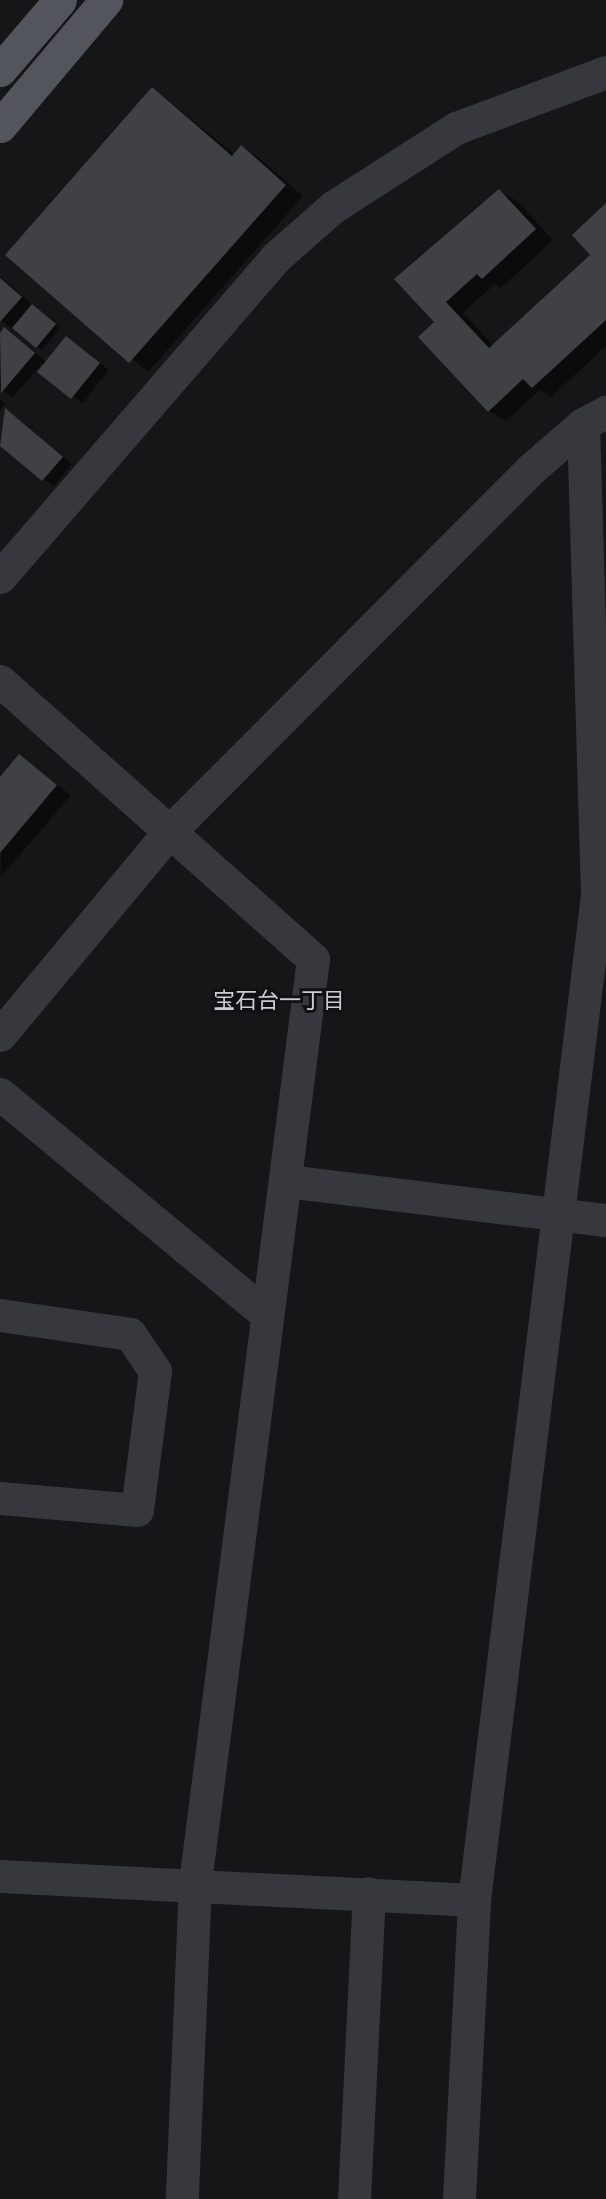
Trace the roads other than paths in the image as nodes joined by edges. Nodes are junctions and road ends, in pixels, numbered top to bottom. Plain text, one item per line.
1 (60, 0) edge
2 (106, 0) edge
3 (0, 70) edge
4 (606, 72) edge
5 (0, 126) edge
6 (594, 418) edge
7 (0, 577) edge
8 (0, 681) edge
9 (170, 831) junction
10 (0, 1035) edge
11 (0, 1094) edge
12 (287, 1181) junction
13 (560, 1213) junction
14 (606, 1220) edge
15 (266, 1314) junction
16 (0, 1316) edge
17 (0, 1498) edge
18 (0, 1876) edge
19 (195, 1883) junction
20 (369, 1893) junction
21 (474, 1900) junction
22 (182, 2199) edge
23 (354, 2199) edge
24 (459, 2199) edge

1 - 3 main road
2 - 5 main road
4 - 7 street
6 - 9 street
6 - 13 street
8 - 9 street
9 - 10 street
9 - 12 street
11 - 15 street
12 - 13 street
12 - 15 street
13 - 14 street
13 - 21 street
15 - 19 street
16 - 17 street
18 - 19 street
19 - 20 street
19 - 22 street
20 - 21 street
20 - 23 street
21 - 24 street

